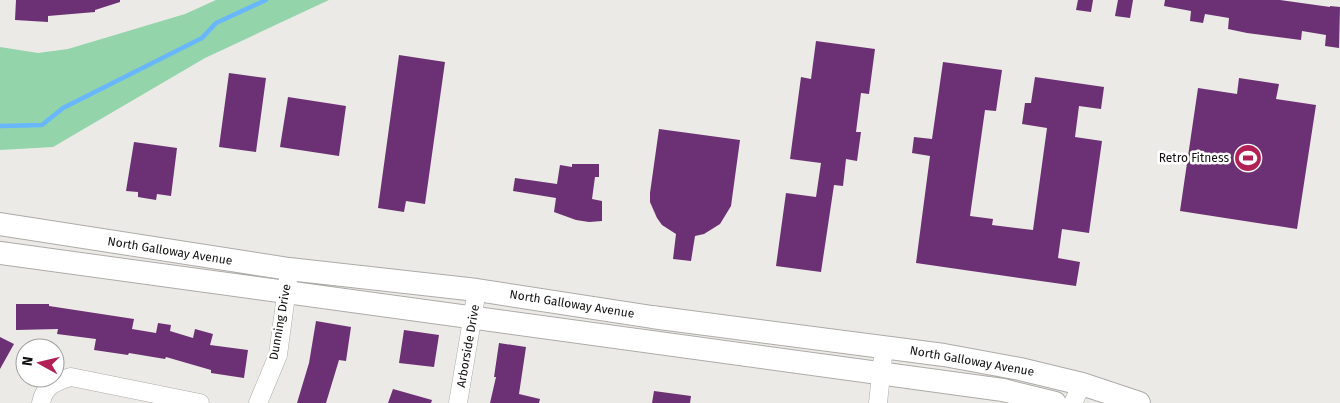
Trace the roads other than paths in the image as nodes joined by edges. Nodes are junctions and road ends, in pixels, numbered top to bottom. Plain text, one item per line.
1 (0, 224) edge
2 (0, 253) edge
3 (289, 269) junction
4 (477, 290) junction
5 (286, 292) junction
6 (474, 317) junction
7 (884, 347) junction
8 (882, 374) junction
9 (1078, 393) edge
10 (41, 403) edge
11 (200, 403) edge
12 (258, 403) edge
13 (458, 403) edge
14 (878, 403) edge
15 (1055, 403) edge
16 (1139, 403) edge

1 - 3 main road, North Galloway Avenue
2 - 5 main road, North Galloway Avenue
3 - 4 main road, North Galloway Avenue
3 - 5 street, Dunning Drive
4 - 6 street, Arborside Drive
4 - 7 main road, North Galloway Avenue
5 - 6 main road, North Galloway Avenue
5 - 12 street, Dunning Drive
6 - 8 main road, North Galloway Avenue
6 - 13 street, Arborside Drive
7 - 8 street
7 - 9 main road, North Galloway Avenue
8 - 14 street
8 - 15 main road, North Galloway Avenue
9 - 16 main road, North Galloway Avenue
10 - 11 street

